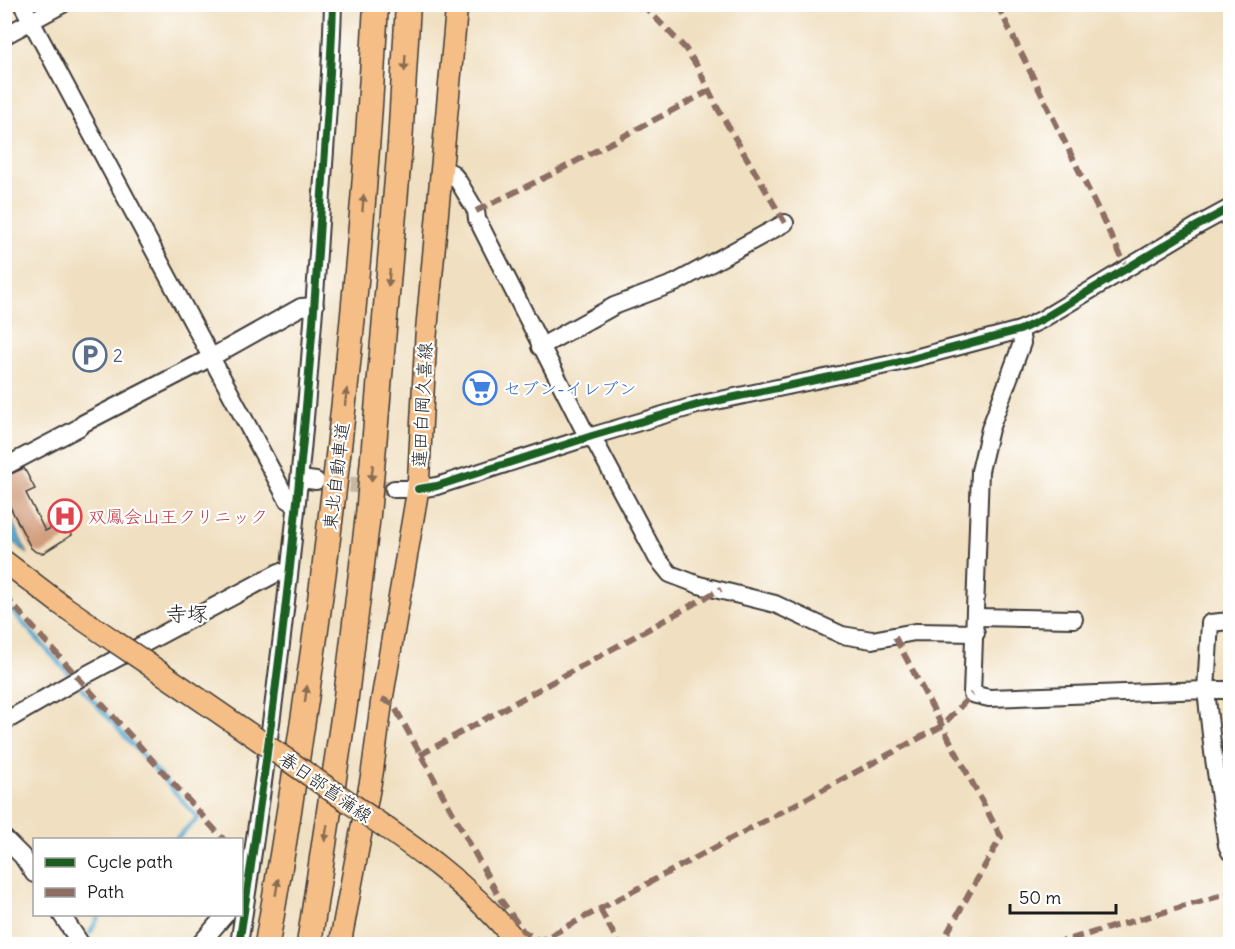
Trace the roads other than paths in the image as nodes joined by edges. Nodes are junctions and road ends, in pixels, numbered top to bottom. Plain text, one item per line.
1 (22, 4) edge
2 (63, 4) edge
3 (333, 4) edge
4 (376, 4) edge
5 (408, 4) edge
6 (457, 4) edge
7 (32, 22) junction
8 (4, 36) edge
9 (442, 169) junction
10 (1230, 208) edge
11 (785, 223) dead end
12 (315, 306) junction
13 (1020, 330) junction
14 (540, 347) junction
15 (210, 357) junction
16 (590, 437) junction
17 (4, 467) edge
18 (394, 489) tunnel mouth
19 (418, 489) junction
20 (296, 505) junction
21 (4, 561) edge
22 (289, 574) junction
23 (1074, 619) dead end
24 (1230, 621) edge
25 (976, 625) junction
26 (1206, 690) junction
27 (1230, 690) edge
28 (4, 722) edge
29 (4, 838) edge
30 (1230, 852) edge
31 (33, 872) edge
32 (244, 901) edge
33 (62, 916) edge
34 (225, 916) edge
35 (242, 916) edge
36 (81, 945) edge
37 (200, 945) edge
38 (238, 945) edge
39 (267, 945) edge
40 (309, 945) edge
41 (340, 945) edge
42 (518, 945) edge

1 - 7 street
2 - 7 street
3 - 12 street
39 -> 4 highway, 東北自動車道
5 -> 40 highway, 東北自動車道
6 - 9 main road, 蓮田白岡久喜線
7 - 8 street
7 - 15 street
9 - 14 street
9 - 19 main road, 蓮田白岡久喜線
10 - 13 street
11 - 14 street
12 - 15 street
12 - 20 street
13 - 16 street
13 - 25 street
14 - 16 street
15 - 17 street
15 - 20 street
16 - 19 street
16 - 25 street
18 - 19 street
19 - 41 main road, 蓮田白岡久喜線
20 - 22 street
21 - 42 main road, 春日部菖蒲線, bridge
22 - 28 street
22 - 32 street
23 - 25 street
24 - 26 street
25 - 26 street
26 - 27 street
26 - 30 street
29 - 31 street
33 - 36 street
34 - 37 street
35 - 38 street

